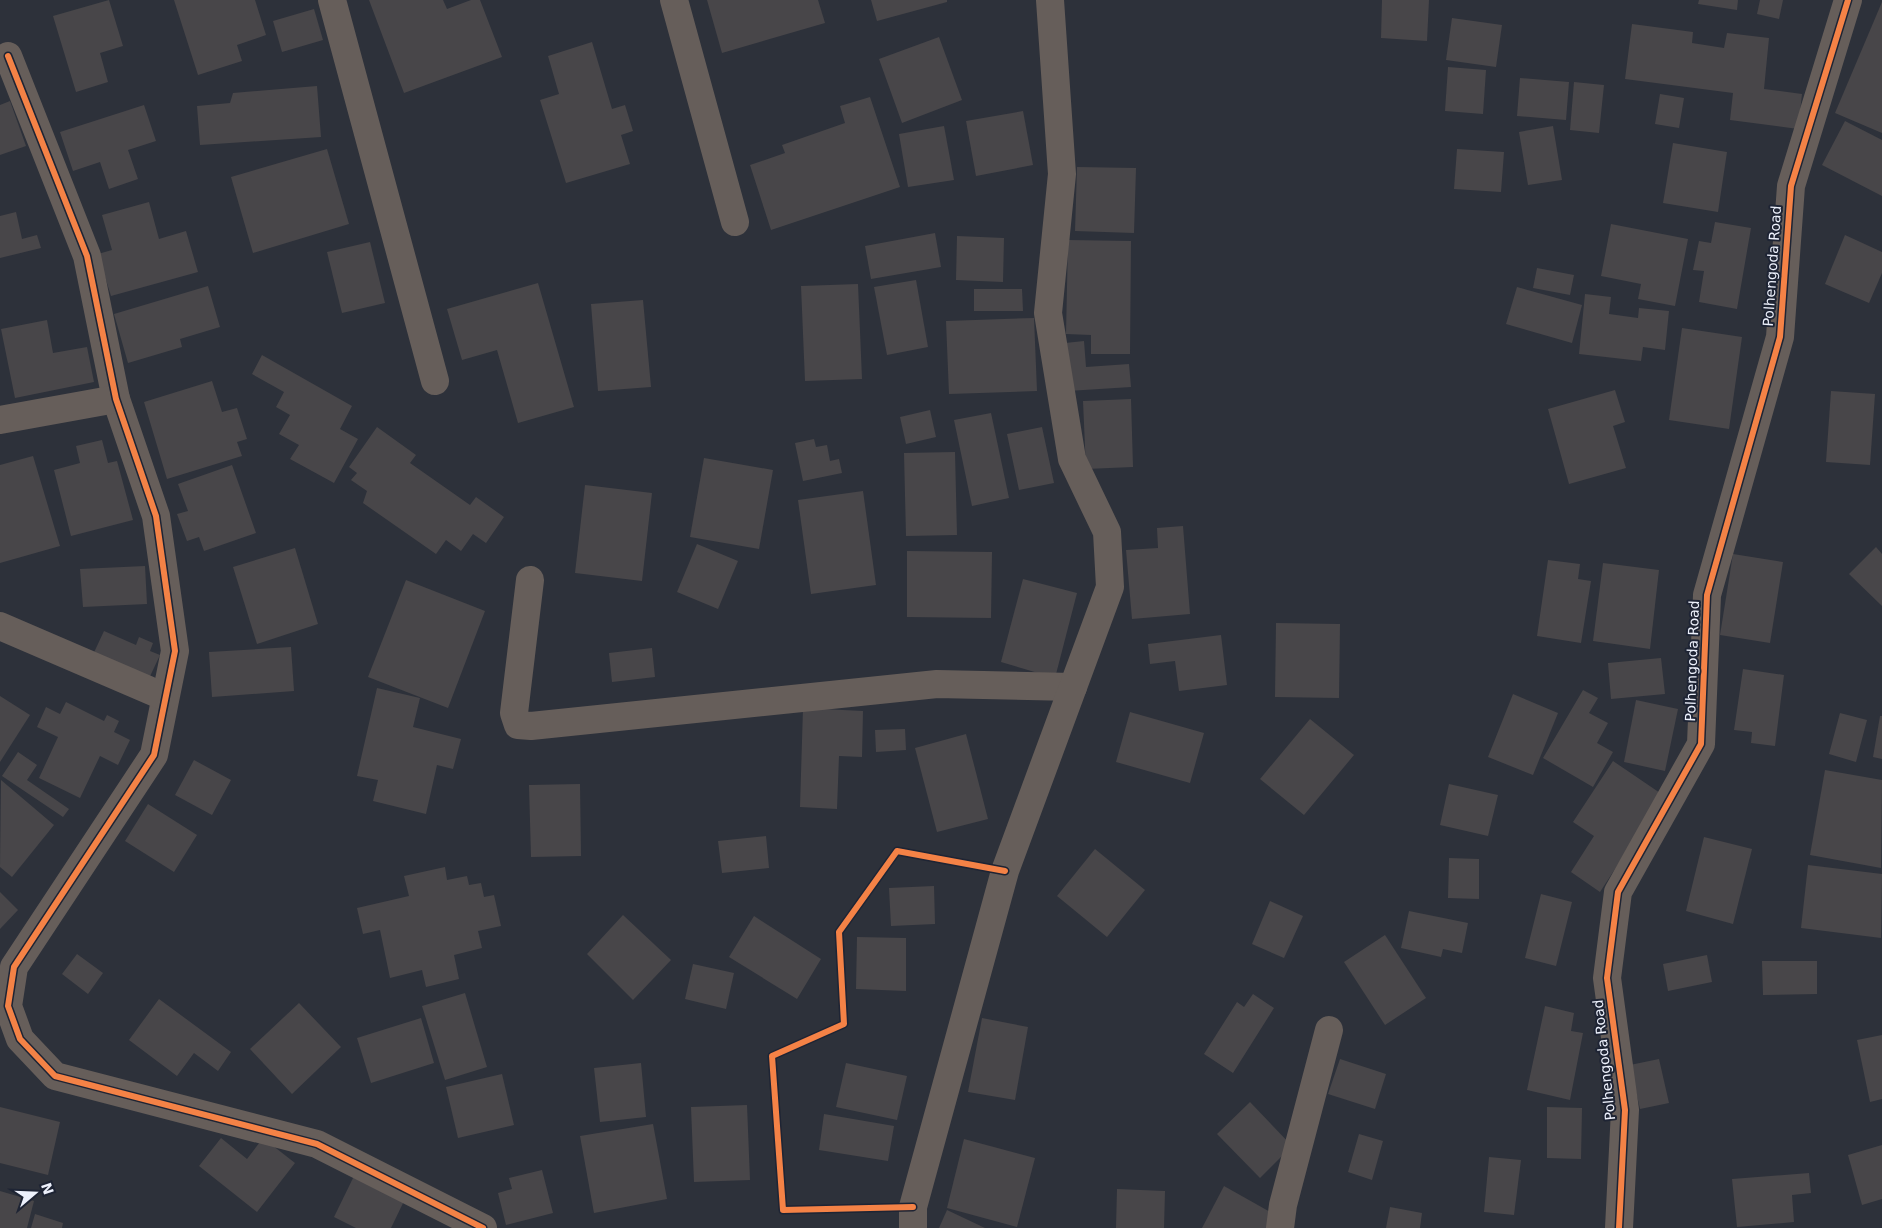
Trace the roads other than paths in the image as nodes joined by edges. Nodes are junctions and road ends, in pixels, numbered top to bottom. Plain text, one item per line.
1 (332, 0) edge
2 (674, 0) edge
3 (1050, 0) edge
4 (1848, 0) edge
5 (8, 56) dead end
6 (735, 222) dead end
7 (435, 381) dead end
8 (116, 399) junction
9 (0, 420) edge
10 (530, 580) dead end
11 (0, 626) edge
12 (1073, 687) junction
13 (165, 697) junction
14 (1330, 1030) dead end
15 (483, 1228) edge
16 (913, 1228) edge
17 (1280, 1228) edge
18 (1619, 1228) edge

1 - 7 street
2 - 6 street
3 - 12 street
4 - 18 street, Polhengoda Road
5 - 8 street
8 - 9 street
8 - 13 street
10 - 12 street
11 - 13 street
12 - 16 street
13 - 15 street
14 - 17 street

